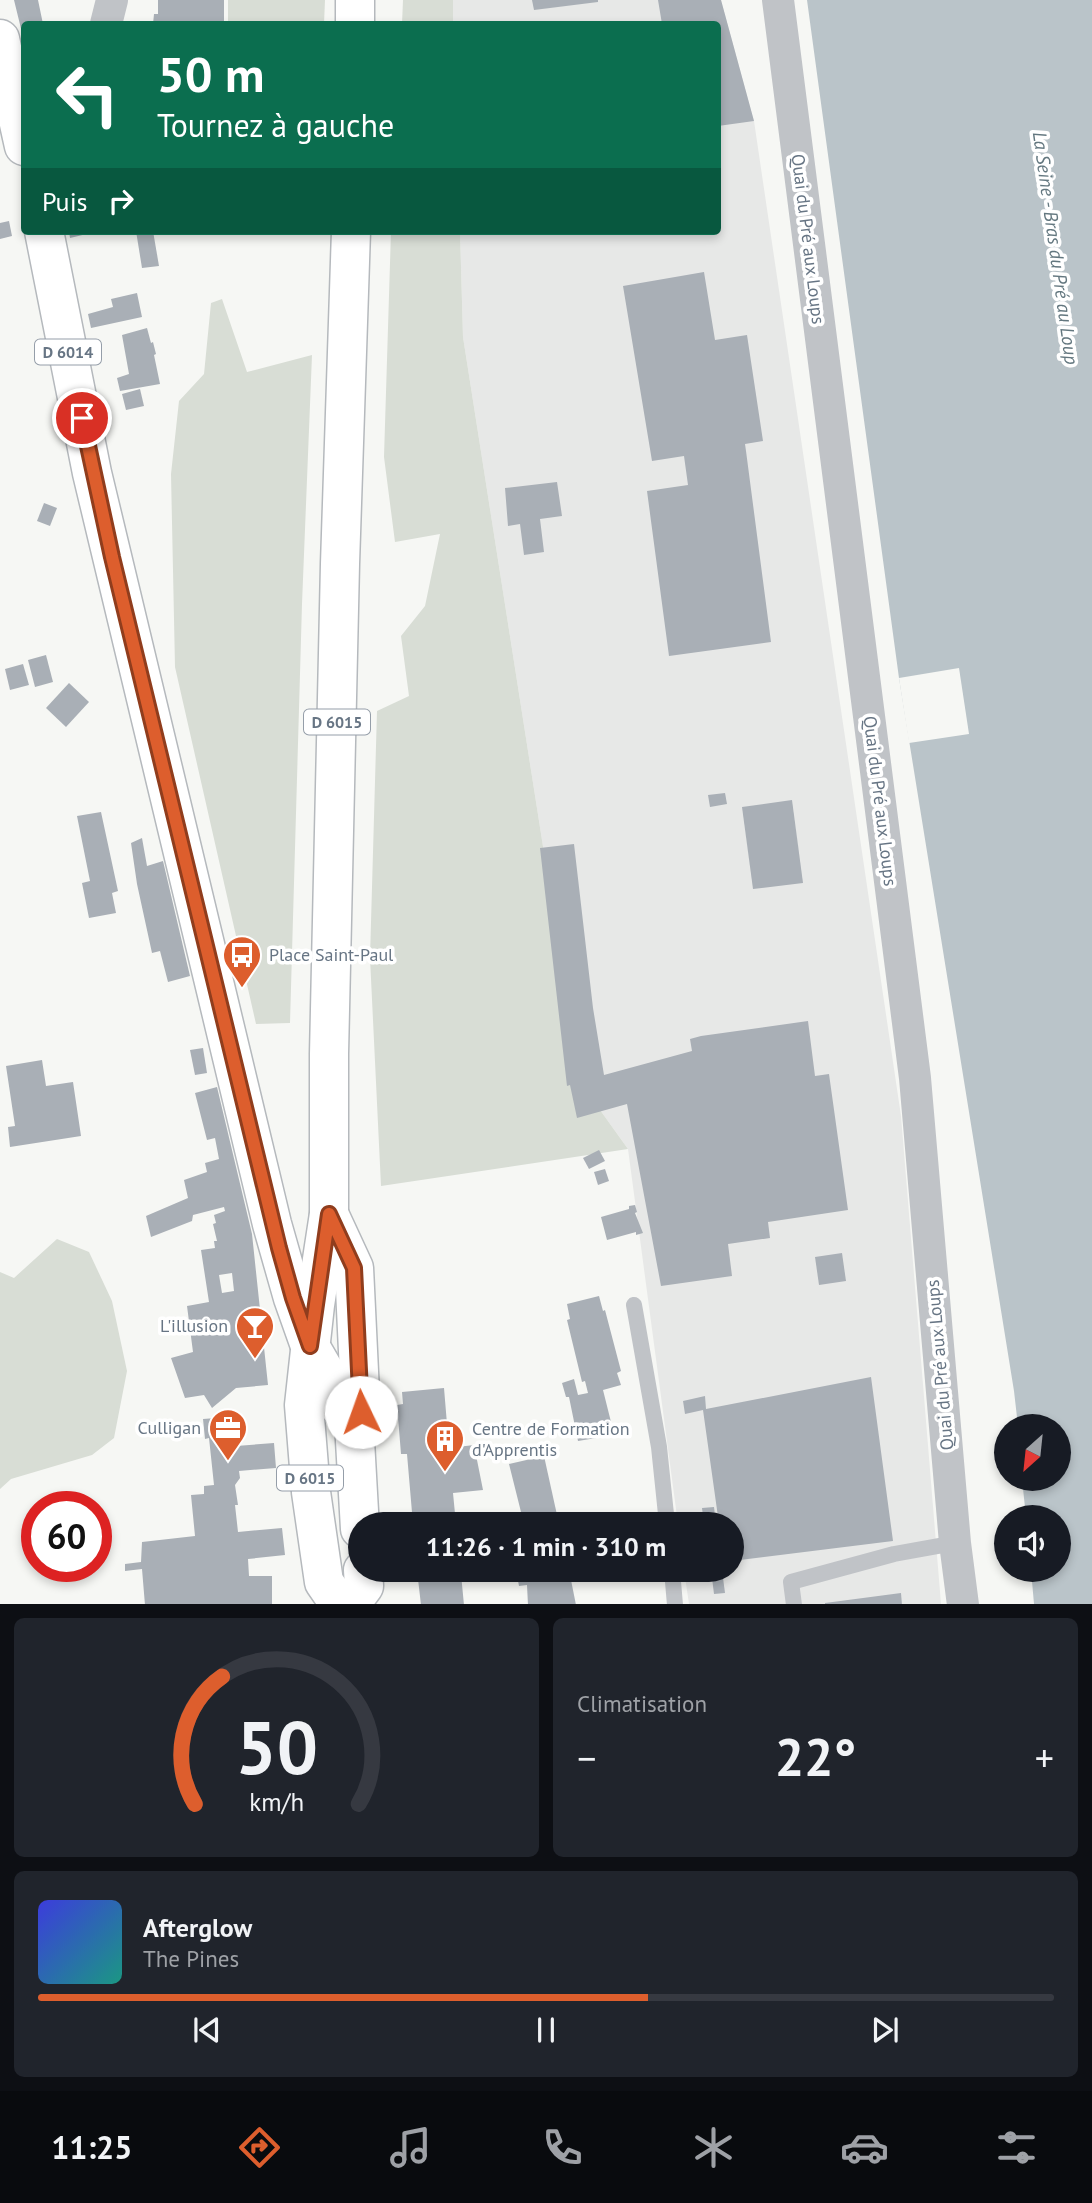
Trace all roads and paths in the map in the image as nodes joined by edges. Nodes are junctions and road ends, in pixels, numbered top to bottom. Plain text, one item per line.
1 (113, 0) edge
2 (355, 0) edge
3 (778, 0) edge
4 (107, 21) edge
5 (355, 21) edge
6 (0, 39) edge
7 (21, 123) edge
8 (45, 235) edge
9 (351, 235) edge
10 (329, 1214) junction
11 (634, 1305) dead end
12 (310, 1346) junction
13 (354, 1423) junction
14 (359, 1512) edge
15 (666, 1512) edge
16 (955, 1543) junction
17 (364, 1582) edge
18 (673, 1582) edge
19 (339, 1604) edge
20 (351, 1604) edge
21 (675, 1604) edge
22 (794, 1604) edge
23 (963, 1604) edge

1 - 4 street
2 - 5 main road
3 - 16 street, Quai du Pré aux Loups
6 - 7 main road
8 - 12 main road, D 6014
9 - 10 main road, D 6015
10 - 12 main road, D 6015
10 - 13 main road, D 6015
11 - 15 lane
12 - 13 main road
12 - 19 main road, D 6015
13 - 14 main road, D 6015
16 - 22 lane
16 - 23 street, Quai du Pré aux Loups
17 - 20 main road
18 - 21 lane

